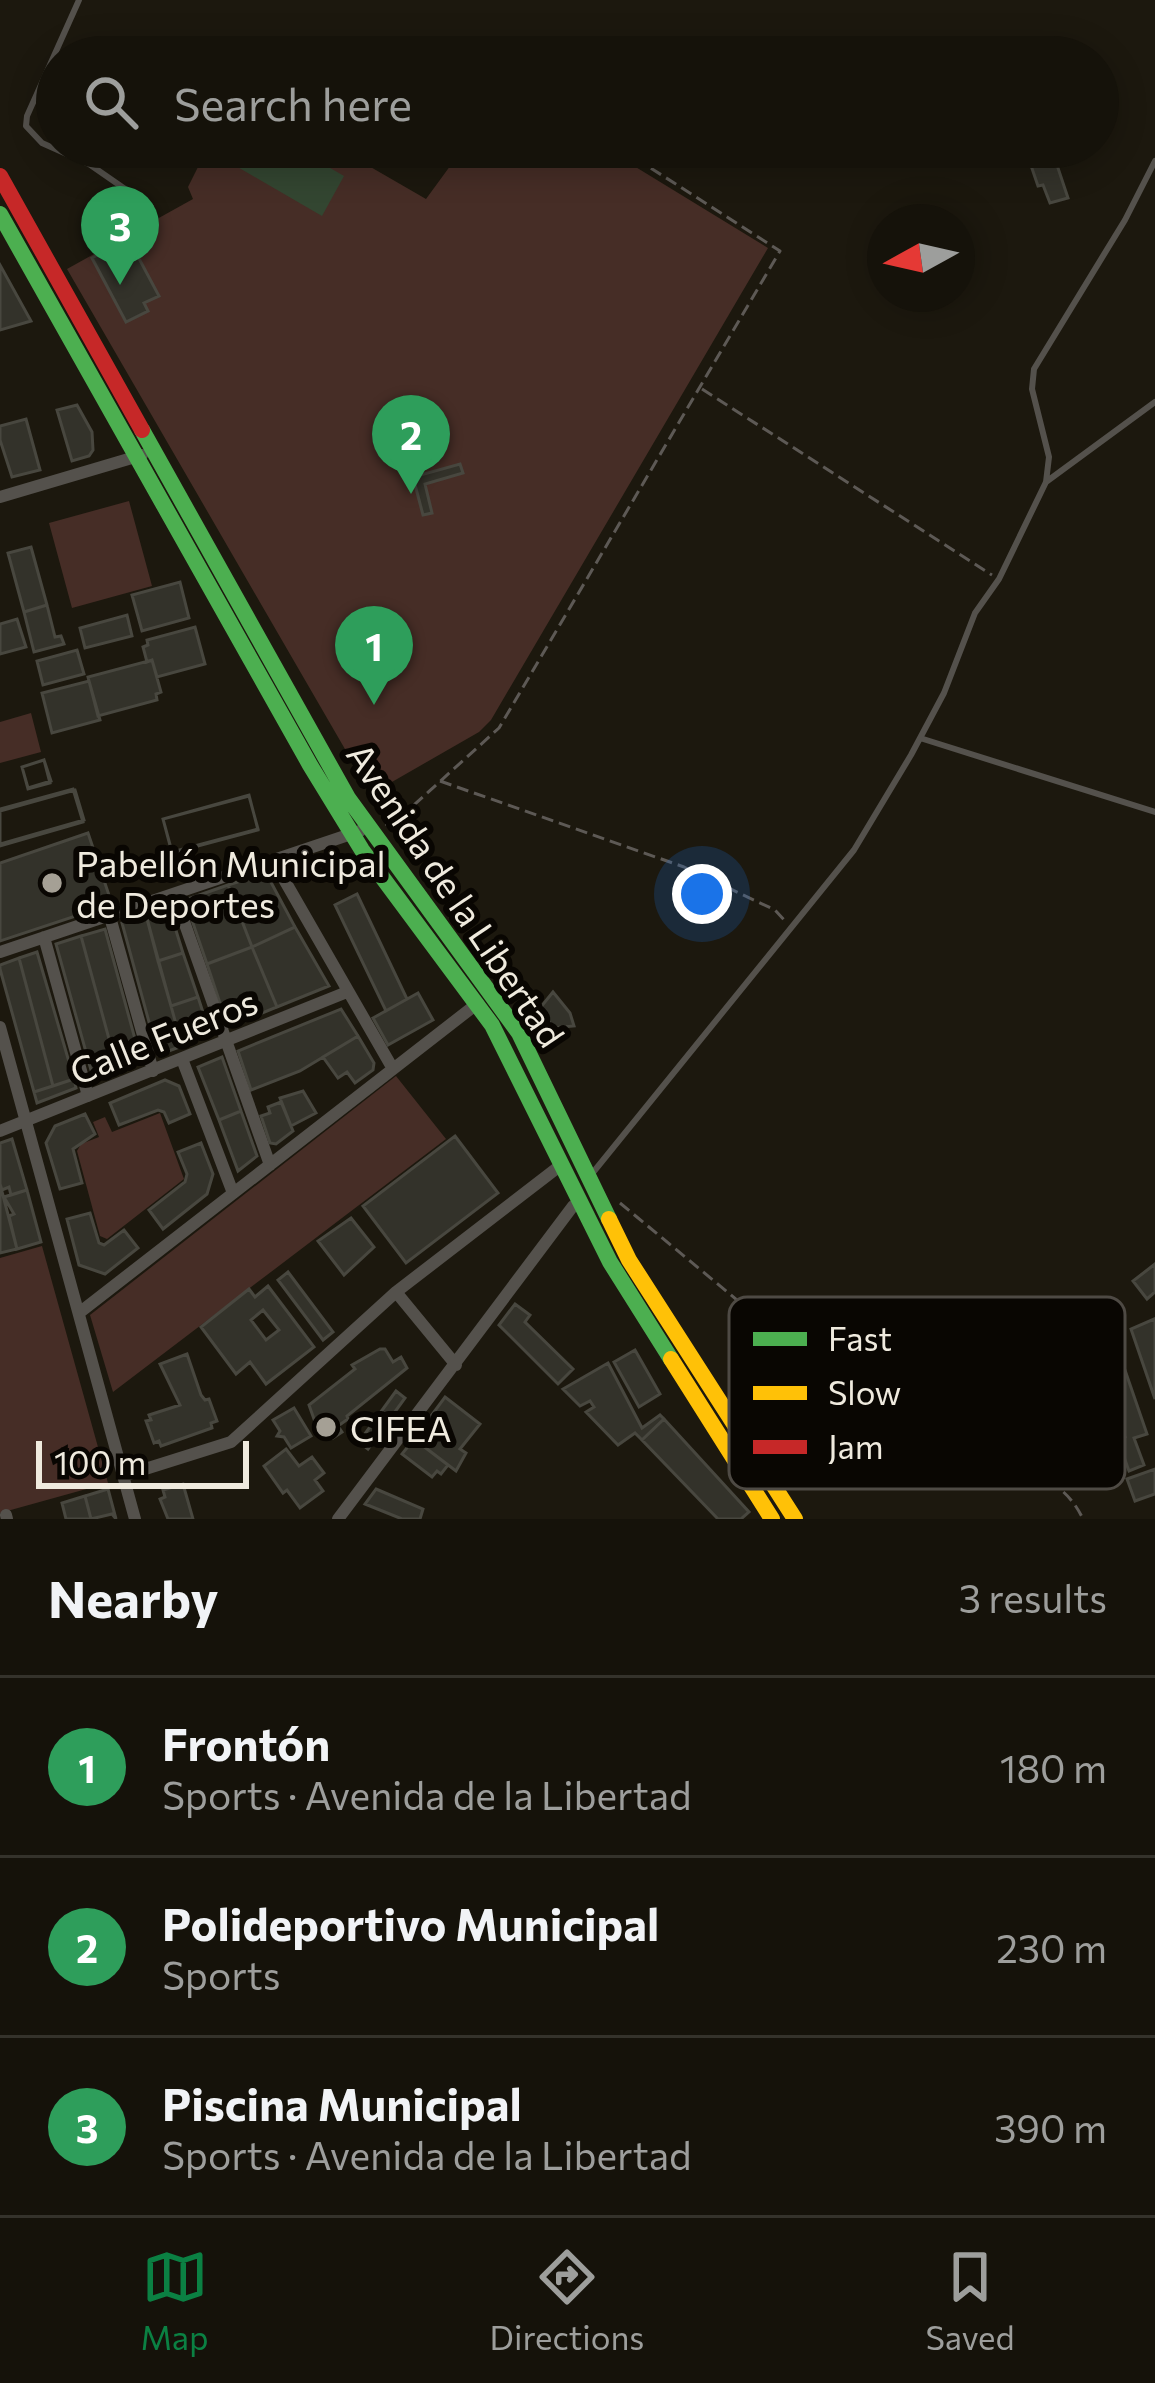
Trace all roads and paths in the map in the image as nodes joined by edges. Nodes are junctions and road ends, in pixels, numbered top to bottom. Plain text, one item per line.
1 (79, 0) edge
2 (63, 36) edge
3 (36, 96) edge
4 (36, 137) edge
5 (1155, 161) edge
6 (94, 168) edge
7 (651, 168) edge
8 (0, 176) edge
9 (151, 207) dead end
10 (7, 220) edge
11 (701, 388) junction
12 (1155, 402) edge
13 (146, 453) junction
14 (1046, 482) junction
15 (1, 494) edge
16 (999, 579) junction
17 (920, 738) junction
18 (440, 781) junction
19 (1155, 812) edge
20 (366, 829) junction
21 (387, 836) dead end
22 (274, 862) junction
23 (175, 896) junction
24 (110, 916) junction
25 (789, 934) junction
26 (44, 937) junction
27 (0, 952) edge
28 (347, 992) junction
29 (478, 1004) junction
30 (0, 1027) edge
31 (224, 1043) junction
32 (182, 1059) junction
33 (392, 1070) junction
34 (153, 1071) junction
35 (88, 1096) junction
36 (26, 1123) junction
37 (0, 1131) edge
38 (270, 1165) junction
39 (561, 1166) junction
40 (587, 1180) junction
41 (233, 1193) junction
42 (619, 1202) dead end
43 (579, 1203) junction
44 (396, 1292) junction
45 (734, 1297) edge
46 (79, 1313) junction
47 (455, 1365) junction
48 (729, 1417) edge
49 (729, 1452) edge
50 (123, 1476) junction
51 (753, 1489) edge
52 (776, 1489) edge
53 (1057, 1489) edge
54 (135, 1519) edge
55 (338, 1519) edge
56 (772, 1519) edge
57 (795, 1519) edge
58 (1083, 1519) edge

1 - 2 lane
3 - 4 lane
5 - 14 lane
6 - 9 lane
7 - 11 path
8 - 10 main road
10 - 13 main road
11 - 16 path
11 - 18 path
12 - 14 lane
13 - 15 street
13 - 20 main road
14 - 16 lane
16 - 17 lane
17 - 19 lane
17 - 25 lane
18 - 20 path
18 - 25 path
20 - 21 path
20 - 22 street
20 - 29 main road
20 - 40 main road, Avenida de la Libertad
22 - 23 street
22 - 28 street
23 - 24 street
23 - 31 street
24 - 26 street
24 - 34 street
25 - 40 lane
26 - 27 street
26 - 35 street
28 - 31 street, Calle Fueros
28 - 33 street
29 - 33 street
29 - 39 main road
30 - 36 street
31 - 32 street, Calle Fueros
31 - 38 street
32 - 34 street, Calle Fueros
32 - 41 street
33 - 38 street
34 - 35 street, Calle Fueros
35 - 36 street, Calle Fueros
36 - 37 street, Calle Fueros
36 - 46 street
38 - 41 street
39 - 43 main road
39 - 44 street
40 - 48 main road, Avenida de la Libertad
41 - 46 street
42 - 45 path
43 - 47 street
43 - 49 main road
44 - 47 street
44 - 50 street
46 - 50 street
47 - 55 street
50 - 54 street
51 - 56 main road
52 - 57 main road, Avenida de la Libertad
53 - 58 path

